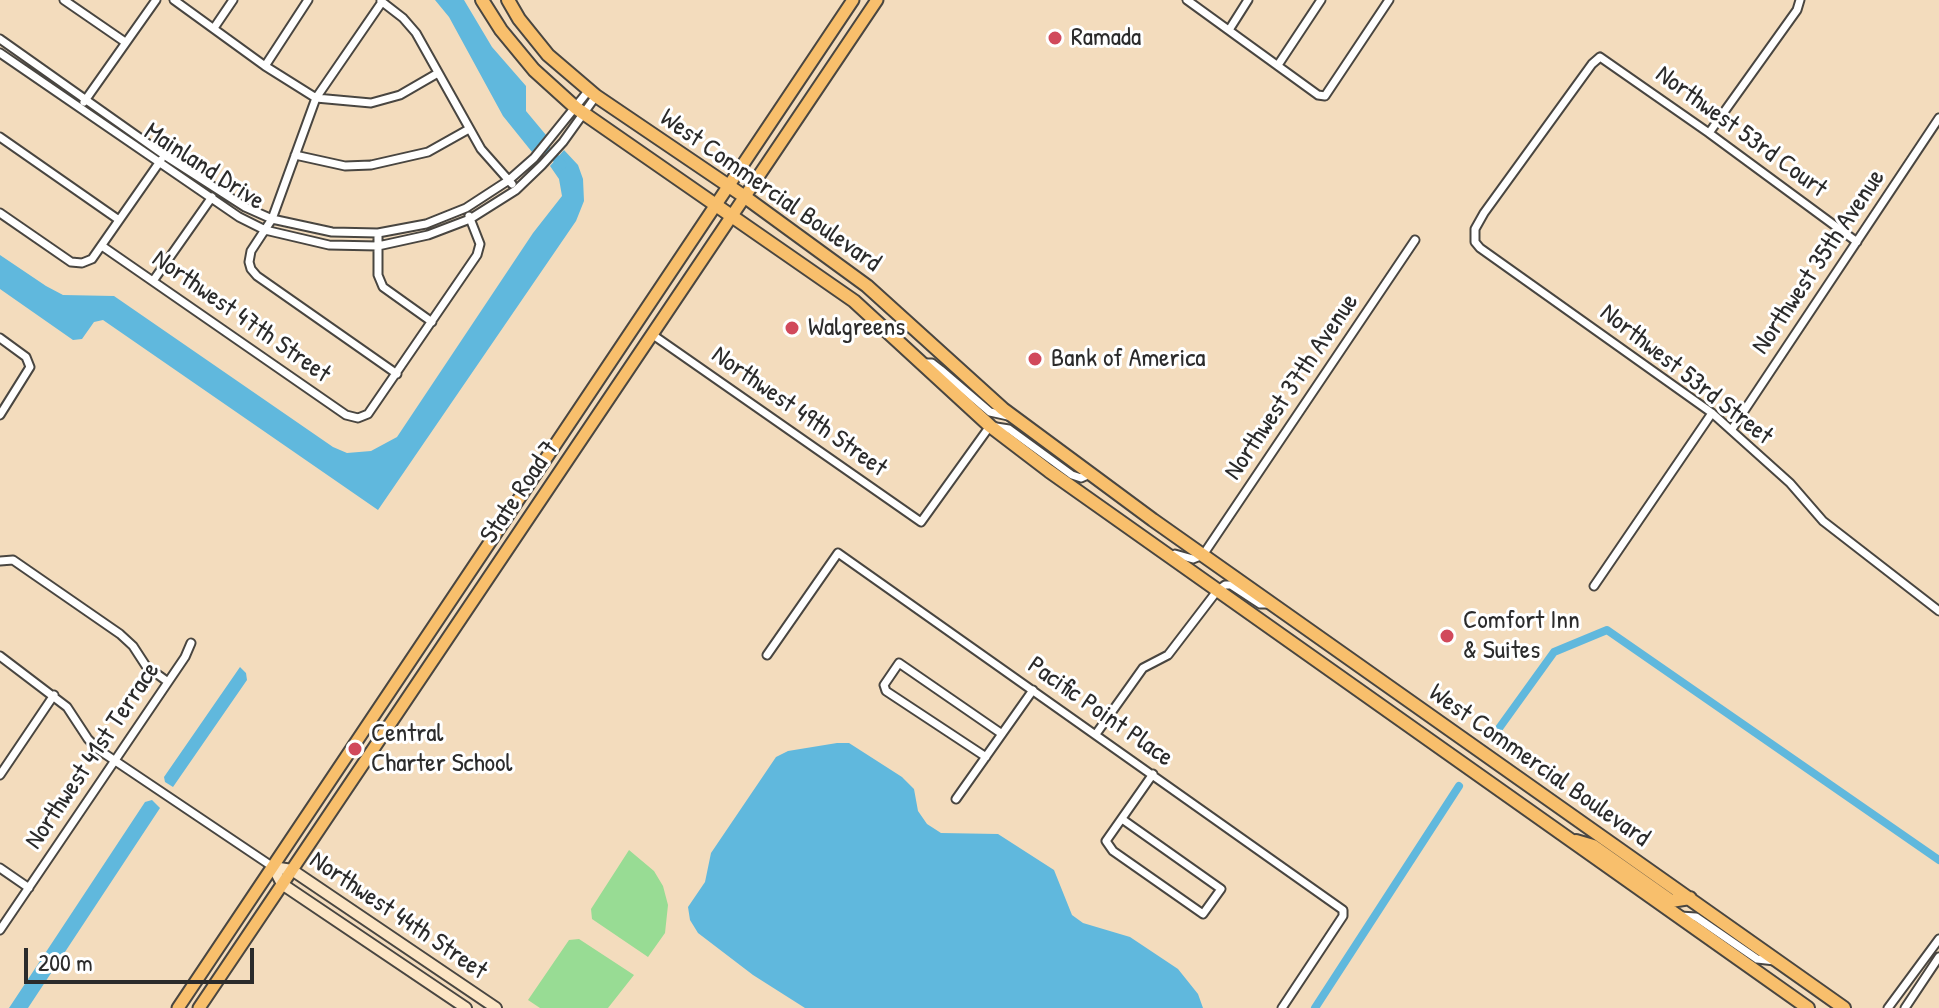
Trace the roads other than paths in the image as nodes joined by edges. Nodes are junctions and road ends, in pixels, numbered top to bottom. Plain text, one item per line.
1 (64, 0) edge
2 (156, 0) edge
3 (174, 0) edge
4 (233, 0) edge
5 (308, 0) edge
6 (482, 0) edge
7 (508, 0) edge
8 (853, 0) edge
9 (877, 0) edge
10 (1187, 0) edge
11 (1248, 0) edge
12 (1321, 0) edge
13 (1389, 0) edge
14 (1800, 0) edge
15 (380, 1) edge
16 (74, 3) edge
17 (214, 28) junction
18 (1229, 30) junction
19 (0, 39) edge
20 (125, 42) junction
21 (0, 53) edge
22 (1278, 65) junction
23 (265, 66) junction
24 (438, 73) junction
25 (593, 93) junction
26 (316, 98) junction
27 (86, 99) junction
28 (80, 107) junction
29 (580, 110) junction
30 (1939, 118) edge
31 (469, 129) junction
32 (1709, 133) junction
33 (0, 137) edge
34 (164, 155) junction
35 (295, 155) junction
36 (158, 164) junction
37 (509, 180) junction
38 (727, 185) junction
39 (216, 190) junction
40 (516, 190) junction
41 (745, 197) junction
42 (210, 199) junction
43 (715, 203) junction
44 (466, 208) junction
45 (0, 213) edge
46 (733, 216) junction
47 (272, 219) junction
48 (470, 219) junction
49 (119, 220) junction
50 (265, 230) junction
51 (378, 233) junction
52 (1415, 240) dead end
53 (1475, 242) joint
54 (1857, 242) junction
55 (102, 246) junction
56 (378, 246) junction
57 (153, 281) junction
58 (432, 322) junction
59 (653, 335) junction
60 (0, 338) edge
61 (922, 364) junction
62 (397, 374) junction
63 (1712, 413) junction
64 (0, 415) edge
65 (1011, 416) junction
66 (990, 426) junction
67 (1732, 429) junction
68 (1090, 474) junction
69 (1152, 545) junction
70 (1203, 555) junction
71 (3, 560) edge
72 (1594, 586) dead end
73 (1217, 591) junction
74 (1273, 605) junction
75 (1939, 611) edge
76 (191, 643) dead end
77 (767, 655) dead end
78 (0, 656) edge
79 (168, 682) junction
80 (1033, 690) junction
81 (54, 695) junction
82 (1002, 734) junction
83 (1096, 734) junction
84 (986, 757) junction
85 (114, 761) junction
86 (3, 763) edge
87 (1153, 774) junction
88 (0, 775) edge
89 (956, 799) dead end
90 (1122, 819) junction
91 (1566, 838) junction
92 (273, 867) junction
93 (0, 868) edge
94 (292, 870) junction
95 (282, 884) junction
96 (29, 888) junction
97 (1690, 898) junction
98 (1676, 915) junction
99 (0, 930) edge
100 (1939, 939) edge
101 (1939, 957) edge
102 (1781, 962) junction
103 (178, 1008) edge
104 (199, 1008) edge
105 (466, 1008) edge
106 (496, 1008) edge
107 (1282, 1008) edge
108 (1808, 1008) edge
109 (1844, 1008) edge
110 (1888, 1008) edge
111 (1905, 1008) edge

1 - 16 street
2 - 20 street
3 - 17 street
4 - 17 street
5 - 23 street
6 - 29 highway, West Commercial Boulevard
7 - 25 highway, West Commercial Boulevard
8 - 38 main road, State Road 7
9 - 41 main road, State Road 7
10 - 18 street
11 - 18 street
12 - 22 street
13 - 22 street
14 - 32 street
15 - 24 street
15 - 26 street
16 - 20 street
17 - 23 street
18 - 22 street
19 - 27 street, Mainland Drive
20 - 27 street
21 - 28 street, Mainland Drive
23 - 26 street
24 - 26 street
24 - 31 street
25 - 29 street, Mainland Drive
25 - 38 highway, West Commercial Boulevard
26 - 35 street
27 - 28 street
27 - 34 street, Mainland Drive
28 - 36 street, Mainland Drive
29 - 37 street, Mainland Drive
29 - 40 street, Mainland Drive
29 - 43 highway, West Commercial Boulevard
30 - 54 street, Northwest 35th Avenue
31 - 35 street
31 - 37 street
32 - 53 street, Northwest 53rd Court
32 - 54 street, Northwest 53rd Court
33 - 49 street
34 - 36 street
34 - 39 street, Mainland Drive
35 - 47 street
36 - 42 street, Mainland Drive
36 - 49 street
37 - 40 street
37 - 44 street, Mainland Drive
38 - 41 highway, West Commercial Boulevard
38 - 43 main road, State Road 7
39 - 42 street
39 - 47 street, Mainland Drive
40 - 48 street, Mainland Drive
41 - 46 main road, State Road 7
41 - 65 highway, West Commercial Boulevard
42 - 50 street, Mainland Drive
42 - 57 street
43 - 46 highway, West Commercial Boulevard
43 - 92 main road, State Road 7
44 - 48 street
44 - 51 street, Mainland Drive
45 - 55 street
46 - 59 main road, State Road 7
46 - 61 highway, West Commercial Boulevard
47 - 50 street
47 - 51 street, Mainland Drive
48 - 56 street, Mainland Drive
48 - 58 street
49 - 55 street
50 - 56 street, Mainland Drive
50 - 62 street
51 - 56 street
52 - 70 street, Northwest 37th Avenue
53 - 63 street, Northwest 53rd Street
54 - 67 street, Northwest 35th Avenue
55 - 57 street, Northwest 47th Street
56 - 58 street
57 - 62 street, Northwest 47th Street
58 - 62 street
59 - 66 street, Northwest 49th Street
59 - 94 main road, State Road 7
60 - 64 street
61 - 65 street, West Commercial Boulevard
61 - 66 highway, West Commercial Boulevard
63 - 67 street, Northwest 53rd Street
63 - 72 street
65 - 68 highway, West Commercial Boulevard
66 - 68 street, West Commercial Boulevard
66 - 69 highway, West Commercial Boulevard
67 - 75 street, Northwest 53rd Street
68 - 70 highway, West Commercial Boulevard
69 - 70 street, West Commercial Boulevard
69 - 73 highway, West Commercial Boulevard
70 - 74 highway, West Commercial Boulevard
71 - 79 street
73 - 74 street, West Commercial Boulevard
73 - 83 street
73 - 91 highway, West Commercial Boulevard
74 - 97 highway, West Commercial Boulevard
76 - 79 street, Northwest 41st Terrace
77 - 80 street, Pacific Point Place
78 - 81 street
79 - 85 street, Northwest 41st Terrace
80 - 82 street
80 - 83 street, Pacific Point Place
81 - 85 street
81 - 86 street
82 - 84 street
82 - 84 street
83 - 87 street, Pacific Point Place
84 - 89 street
85 - 92 street
85 - 96 street, Northwest 41st Terrace
86 - 88 street
87 - 90 street
87 - 107 street, Pacific Point Place
90 - 90 street
91 - 97 highway
91 - 98 highway, West Commercial Boulevard
92 - 94 street, Northwest 44th Street
92 - 95 street, Northwest 44th Street
92 - 103 main road, State Road 7
93 - 96 street
94 - 95 main road, State Road 7
94 - 106 street, Northwest 44th Street
95 - 104 main road, State Road 7
95 - 105 street, Northwest 44th Street
96 - 99 street, Northwest 41st Terrace
97 - 102 highway, West Commercial Boulevard
98 - 102 street, West Commercial Boulevard
98 - 108 highway, West Commercial Boulevard
100 - 110 street
101 - 111 street
102 - 109 highway, West Commercial Boulevard

